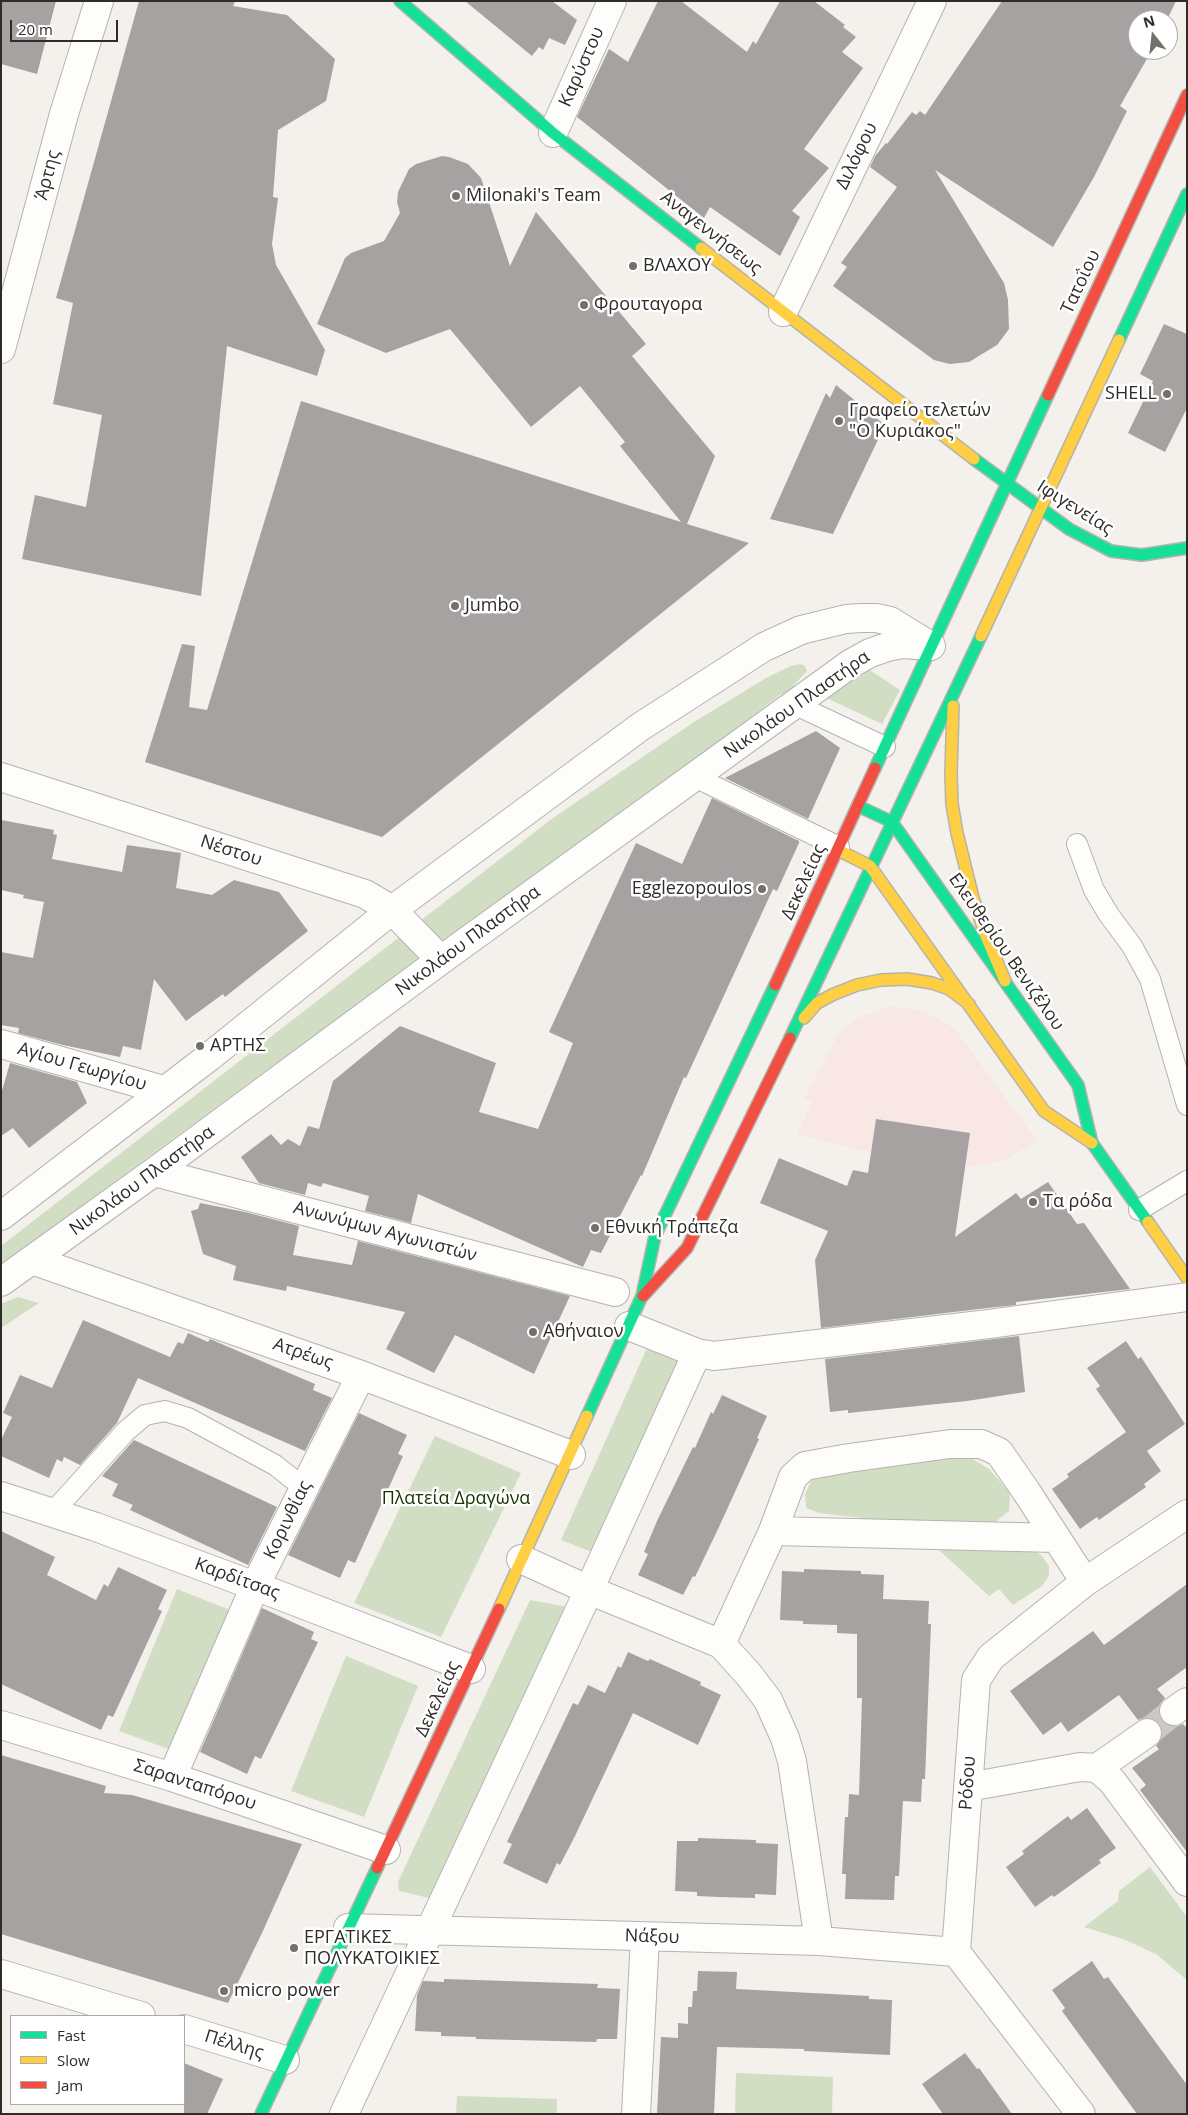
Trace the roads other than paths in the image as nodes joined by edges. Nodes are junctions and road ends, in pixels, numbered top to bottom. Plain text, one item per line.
1 (99, 1) edge
2 (400, 1) edge
3 (612, 1) edge
4 (932, 1) edge
5 (1187, 95) edge
6 (553, 133) junction
7 (1187, 194) edge
8 (783, 312) junction
9 (1, 349) edge
10 (1007, 484) junction
11 (1040, 508) junction
12 (1187, 548) edge
13 (931, 646) junction
14 (953, 693) junction
15 (796, 705) junction
16 (885, 747) junction
17 (1, 777) edge
18 (695, 777) junction
19 (858, 806) junction
20 (892, 822) junction
21 (1077, 844) dead end
22 (839, 848) junction
23 (870, 866) junction
24 (392, 910) junction
25 (441, 960) junction
26 (1005, 981) junction
27 (969, 1004) junction
28 (795, 1028) junction
29 (1, 1044) edge
30 (1183, 1074) edge
31 (164, 1090) junction
32 (1187, 1105) edge
33 (1092, 1143) junction
34 (154, 1172) junction
35 (1187, 1181) edge
36 (1140, 1210) junction
37 (1, 1216) edge
38 (32, 1260) junction
39 (1187, 1278) edge
40 (1, 1282) edge
41 (615, 1292) dead end
42 (642, 1296) junction
43 (1187, 1297) edge
44 (629, 1326) junction
45 (697, 1353) junction
46 (362, 1375) junction
47 (571, 1454) junction
48 (304, 1488) junction
49 (1, 1496) edge
50 (53, 1512) junction
51 (1187, 1514) edge
52 (773, 1531) junction
53 (1056, 1538) junction
54 (521, 1559) junction
55 (1085, 1582) junction
56 (255, 1586) junction
57 (589, 1590) junction
58 (721, 1644) junction
59 (471, 1669) junction
60 (1, 1725) edge
61 (1147, 1732) tunnel mouth
62 (1097, 1768) junction
63 (172, 1777) junction
64 (968, 1788) junction
65 (386, 1850) junction
66 (1187, 1882) edge
67 (348, 1928) junction
68 (431, 1930) junction
69 (645, 1937) junction
70 (819, 1941) junction
71 (956, 1952) junction
72 (1, 1974) edge
73 (138, 2015) edge
74 (185, 2029) edge
75 (285, 2060) junction
76 (261, 2114) edge
77 (344, 2114) edge
78 (636, 2114) edge
79 (1081, 2114) edge

1 - 9 street, Άρτης
2 - 6 main road, Αναγεννήσεως
3 - 6 street, Καρύστου
4 - 8 street, Διλόφου
5 - 10 main road, Τατοΐου
6 - 8 main road, Αναγεννήσεως
7 - 11 main road
8 - 10 main road, Αναγεννήσεως
10 - 11 main road, Ιφιγενείας
10 - 13 main road, Δεκελείας
11 - 12 main road, Ιφιγενείας
11 - 14 main road, Δεκελείας
13 - 15 street, Νικολάου Πλαστήρα
13 - 16 main road, Δεκελείας
13 - 24 street
14 - 20 main road, Δεκελείας
14 - 26 main road
15 - 16 lane
15 - 18 street, Νικολάου Πλαστήρα
16 - 19 main road, Δεκελείας
17 - 24 street, Νέστου
18 - 22 lane
18 - 25 street, Νικολάου Πλαστήρα
19 - 20 main road, Ελευθερίου Βενιζέλου
19 - 22 main road, Δεκελείας
20 - 23 main road, Δεκελείας
20 - 26 main road, Ελευθερίου Βενιζέλου
21 - 30 lane
22 - 23 main road, Ελευθερίου Βενιζέλου
22 - 42 main road, Δεκελείας
23 - 27 main road, Ελευθερίου Βενιζέλου
23 - 28 main road, Δεκελείας
24 - 25 street, Νέστου
24 - 31 street
25 - 34 street, Νικολάου Πλαστήρα
26 - 33 main road, Ελευθερίου Βενιζέλου
27 - 28 main road
27 - 33 main road, Ελευθερίου Βενιζέλου
28 - 42 main road, Δεκελείας
29 - 31 street, Αγίου Γεωργίου
30 - 32 lane
31 - 37 street
33 - 36 main road, Ελευθερίου Βενιζέλου
34 - 38 street, Νικολάου Πλαστήρα
34 - 41 street, Ανωνύμων Αγωνιστών
35 - 36 lane
36 - 39 main road, Ελευθερίου Βενιζέλου
38 - 40 street, Νικολάου Πλαστήρα
38 - 46 street, Ατρέως
42 - 44 main road, Δεκελείας
43 - 45 street
44 - 45 street
44 - 47 main road, Δεκελείας
45 - 57 street
46 - 47 street, Ατρέως
46 - 48 street, Κορινθίας
47 - 54 main road, Δεκελείας
48 - 50 lane
48 - 56 street, Κορινθίας
49 - 50 street, Καρδίτσας
50 - 56 street, Καρδίτσας
51 - 55 street, Ρόδου
52 - 53 street
52 - 53 street
52 - 58 street
53 - 55 street
54 - 57 street
54 - 59 main road, Δεκελείας
55 - 64 street, Ρόδου
56 - 59 street, Καρδίτσας
56 - 63 street, Κορινθίας
57 - 58 street
57 - 68 street
58 - 70 street
59 - 65 main road, Δεκελείας
60 - 63 street, Σαρανταπόρου
61 - 62 street
62 - 64 street
62 - 66 street
63 - 65 street, Σαρανταπόρου
64 - 71 street, Ρόδου
65 - 67 main road, Δεκελείας
67 - 68 street, Νάξου
67 - 75 main road, Δεκελείας
68 - 69 street, Νάξου
68 - 77 street
69 - 70 street, Νάξου
69 - 78 street
70 - 71 street, Νάξου
71 - 79 street
72 - 73 street
74 - 75 street, Πέλλης
75 - 76 main road, Δεκελείας

